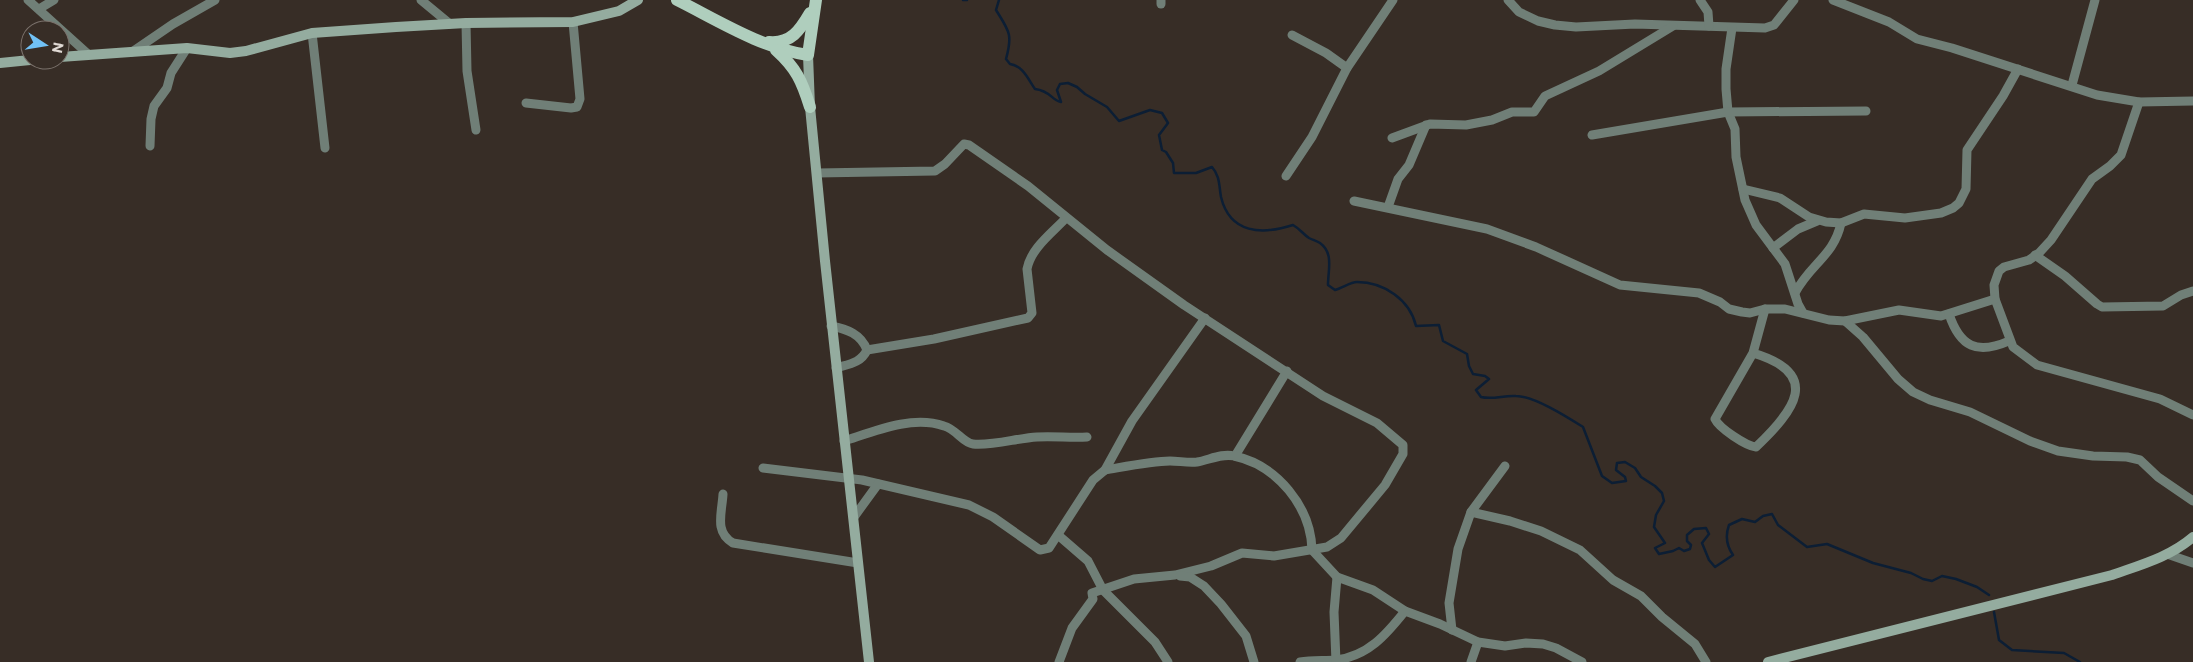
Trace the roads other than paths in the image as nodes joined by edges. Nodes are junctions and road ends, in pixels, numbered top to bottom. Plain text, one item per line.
1 (28, 0) edge
2 (54, 0) edge
3 (215, 0) edge
4 (421, 0) edge
5 (638, 0) edge
6 (677, 0) edge
7 (1393, 0) edge
8 (1700, 0) edge
9 (1794, 0) edge
10 (1833, 0) edge
11 (2095, 0) edge
12 (1511, 2) edge
13 (815, 3) edge
14 (39, 9) junction
15 (573, 22) junction
16 (466, 23) junction
17 (450, 24) junction
18 (1673, 26) junction
19 (1708, 26) junction
20 (1732, 28) junction
21 (312, 33) junction
22 (1292, 35) dead end
23 (766, 43) junction
24 (187, 48) junction
25 (132, 52) junction
26 (88, 54) junction
27 (808, 55) junction
28 (70, 56) edge
29 (20, 61) edge
30 (0, 63) edge
31 (1347, 68) junction
32 (2018, 69) junction
33 (2072, 85) junction
34 (2193, 101) edge
35 (2139, 102) junction
36 (526, 103) dead end
37 (810, 107) junction
38 (1866, 111) dead end
39 (1728, 112) junction
40 (1426, 126) junction
41 (476, 130) dead end
42 (1592, 135) dead end
43 (1392, 138) dead end
44 (150, 146) dead end
45 (326, 148) dead end
46 (817, 173) junction
47 (1286, 176) dead end
48 (1743, 189) junction
49 (1354, 201) dead end
50 (1388, 207) junction
51 (1066, 218) junction
52 (1817, 220) junction
53 (1841, 223) junction
54 (1773, 248) junction
55 (2035, 256) junction
56 (2193, 291) edge
57 (1795, 293) junction
58 (1995, 299) junction
59 (1765, 309) junction
60 (1804, 313) junction
61 (1949, 314) junction
62 (1205, 318) junction
63 (1845, 322) junction
64 (832, 326) junction
65 (2009, 341) junction
66 (867, 350) junction
67 (1754, 353) junction
68 (836, 368) junction
69 (1287, 371) junction
70 (2193, 415) edge
71 (1087, 437) dead end
72 (844, 441) junction
73 (1236, 456) junction
74 (1505, 466) dead end
75 (763, 468) dead end
76 (1105, 470) junction
77 (849, 479) junction
78 (878, 484) junction
79 (723, 494) dead end
80 (2193, 501) edge
81 (1471, 512) junction
82 (854, 517) junction
83 (1058, 535) junction
84 (2193, 537) edge
85 (1312, 550) junction
86 (2167, 554) junction
87 (858, 563) junction
88 (2193, 563) edge
89 (1175, 576) junction
90 (1337, 577) junction
91 (1103, 590) junction
92 (1405, 611) junction
93 (1452, 630) junction
94 (1478, 642) junction
95 (1336, 661) edge
96 (869, 662) edge
97 (1059, 662) edge
98 (1168, 662) edge
99 (1254, 662) edge
100 (1300, 662) edge
101 (1471, 662) edge
102 (1582, 662) edge
103 (1706, 662) edge
104 (1768, 662) edge

1 - 14 street
2 - 14 street
3 - 25 street
4 - 17 street
5 - 15 street
6 - 23 main road
7 - 31 street
8 - 19 street
9 - 20 street
10 - 32 street
11 - 33 street
12 - 18 street
13 - 23 main road
13 - 27 main road
14 - 26 street
15 - 16 street
15 - 36 street
16 - 17 street
16 - 41 street
17 - 21 street
18 - 19 street
18 - 40 street
19 - 20 street
20 - 39 street
21 - 24 street
21 - 45 street
22 - 31 street
23 - 27 main road
23 - 37 main road
24 - 25 street
24 - 44 street
25 - 26 street
26 - 28 street
27 - 37 street
29 - 30 street
31 - 47 street
32 - 33 street
32 - 53 street
33 - 35 street
34 - 35 street
35 - 55 street
37 - 46 street
38 - 39 street
39 - 42 street
39 - 48 street
40 - 43 street
40 - 50 street
46 - 51 street
46 - 64 street
48 - 52 street
48 - 54 street
49 - 50 street
50 - 59 street
51 - 62 street
51 - 66 street
52 - 53 street
52 - 54 street
53 - 57 street
54 - 57 street
55 - 56 street
55 - 58 street
57 - 60 street
58 - 61 street
58 - 65 street
59 - 60 street
59 - 67 street
60 - 63 street
61 - 63 street
61 - 65 street
62 - 69 street
62 - 76 street
63 - 80 street
64 - 66 street
64 - 68 street
65 - 70 street
66 - 68 street
67 - 67 street
68 - 72 street
69 - 73 street
69 - 85 street
71 - 72 street
72 - 77 street
73 - 76 street
73 - 85 street
74 - 81 street
75 - 77 street
76 - 83 street
77 - 78 street
77 - 82 street
78 - 82 street
78 - 83 street
79 - 87 street
81 - 93 street
81 - 103 street
82 - 87 street
83 - 91 street
84 - 86 street
85 - 89 street
85 - 90 street
86 - 88 street
86 - 104 street
87 - 96 street
89 - 91 street
89 - 99 street
90 - 92 street
90 - 95 street
91 - 97 street
91 - 98 street
92 - 93 street
92 - 95 street
93 - 94 street
94 - 101 street
94 - 102 street
95 - 100 street

